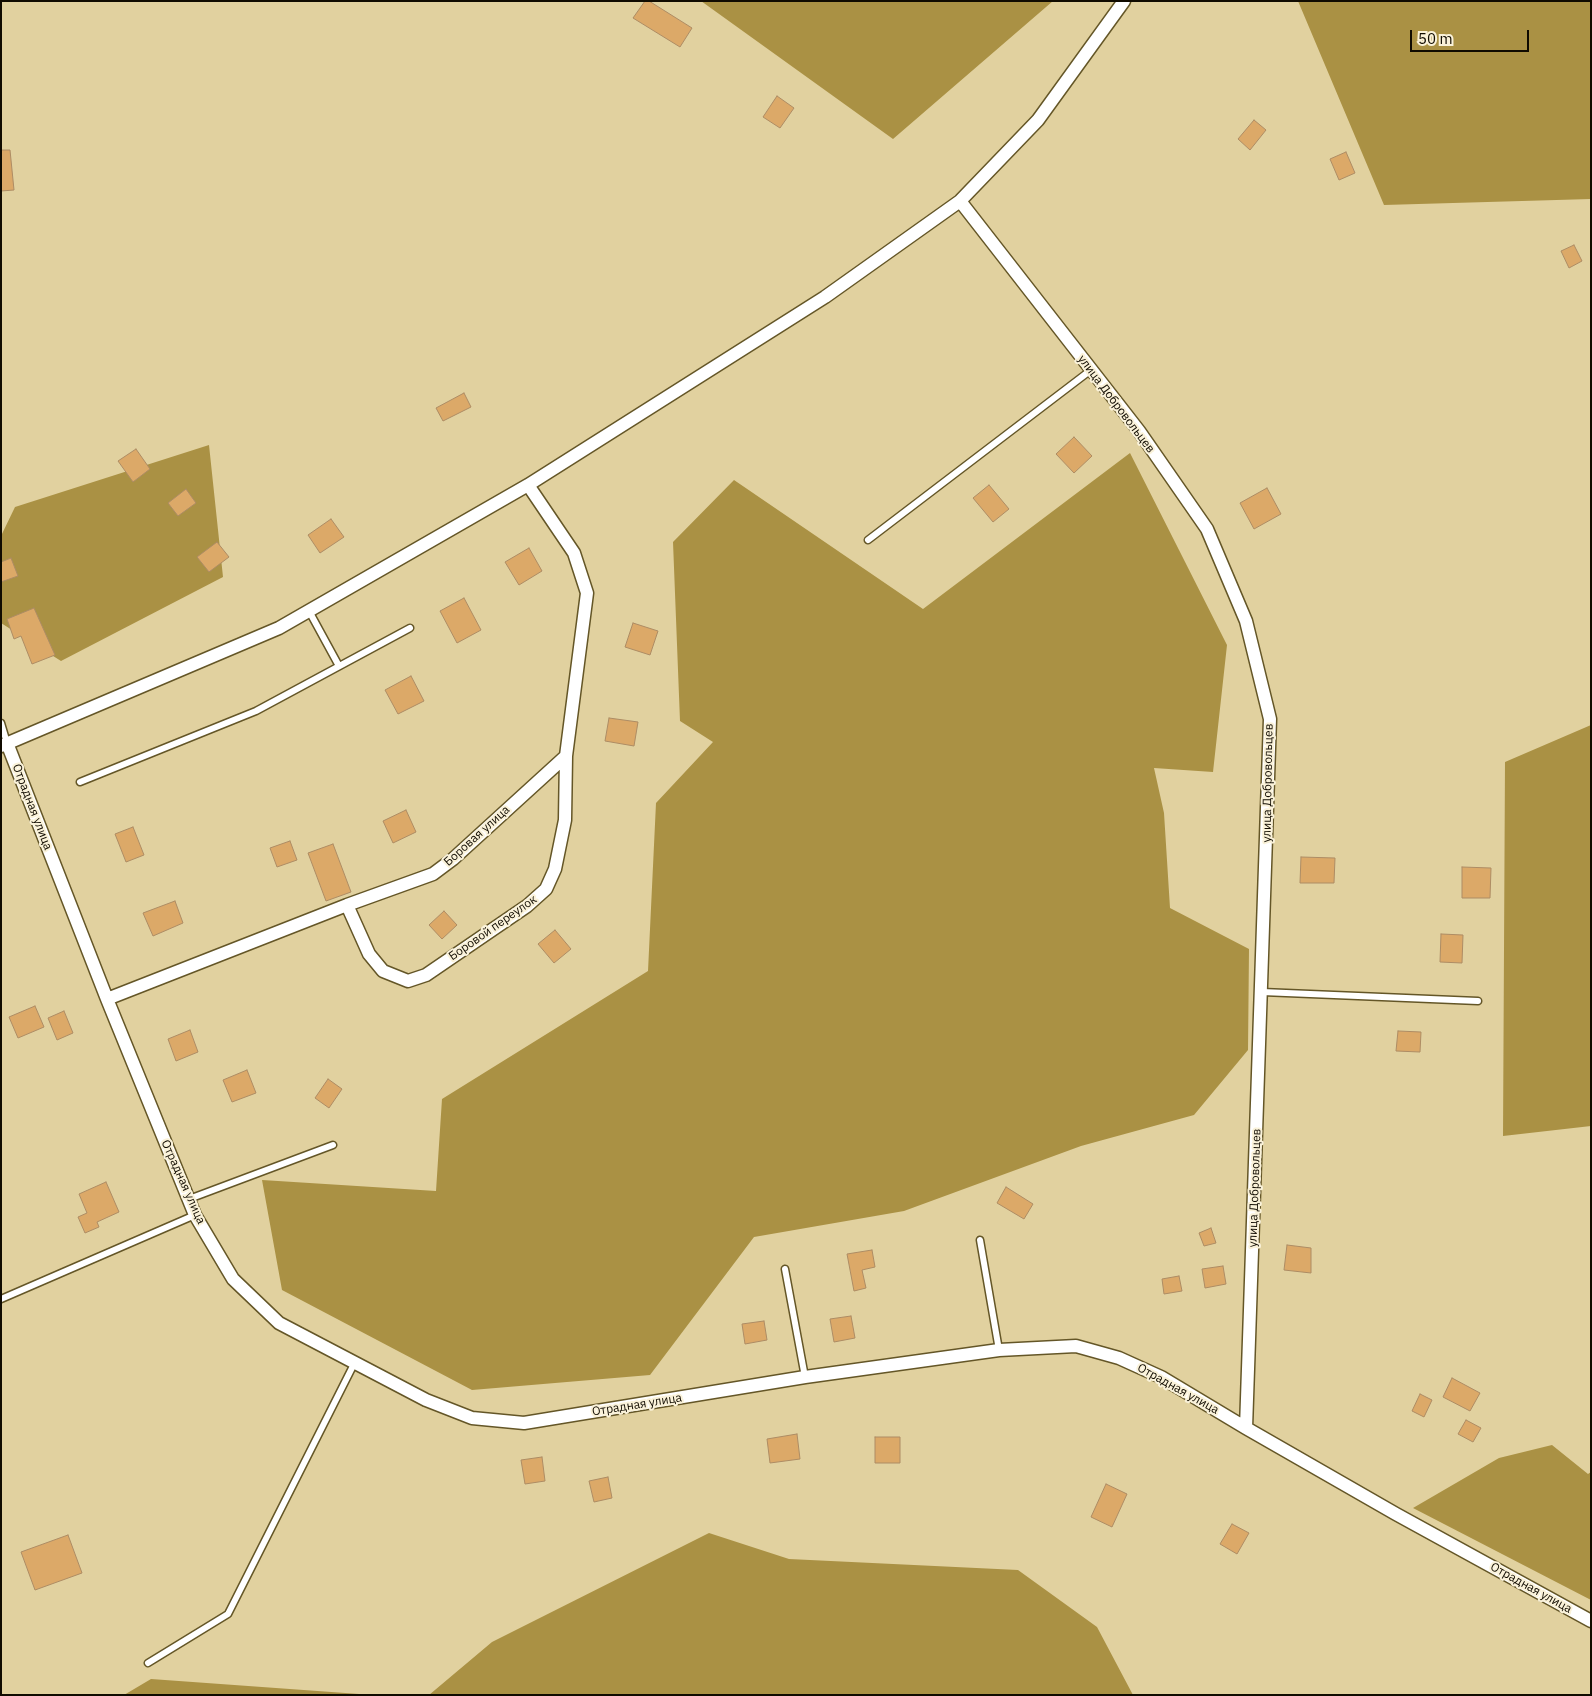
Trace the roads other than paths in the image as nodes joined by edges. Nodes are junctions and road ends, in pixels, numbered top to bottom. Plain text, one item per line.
1 (1124, 1) edge
2 (960, 201) junction
3 (1091, 370) junction
4 (528, 485) junction
5 (868, 540) dead end
6 (309, 611) junction
7 (410, 628) dead end
8 (339, 666) junction
9 (1, 723) edge
10 (4, 744) edge
11 (566, 756) junction
12 (80, 782) dead end
13 (347, 905) junction
14 (1262, 992) junction
15 (107, 999) junction
16 (1478, 1001) dead end
17 (333, 1145) dead end
18 (189, 1199) junction
19 (195, 1215) junction
20 (980, 1240) dead end
21 (785, 1269) dead end
22 (1, 1299) edge
23 (999, 1350) junction
24 (354, 1364) junction
25 (805, 1377) junction
26 (1246, 1428) junction
27 (1591, 1621) edge
28 (148, 1663) dead end

1 - 2 street
2 - 3 street, улица Добровольцев
2 - 4 street
3 - 5 lane
3 - 14 street, улица Добровольцев
4 - 6 street
4 - 11 street
6 - 8 lane
6 - 10 street
7 - 8 lane
8 - 12 lane
9 - 10 lane
10 - 15 street, Отрадная улица
11 - 13 street, Боровая улица
11 - 13 street, Боровой переулок
13 - 15 street, Боровая улица
14 - 16 lane
14 - 26 street, улица Добровольцев
15 - 18 street, Отрадная улица
17 - 18 lane
18 - 19 street, Отрадная улица
19 - 22 lane
19 - 24 street, Отрадная улица
20 - 23 lane
21 - 25 lane
23 - 25 street, Отрадная улица
23 - 26 street, Отрадная улица
24 - 25 street, Отрадная улица
24 - 28 lane
26 - 27 street, Отрадная улица

